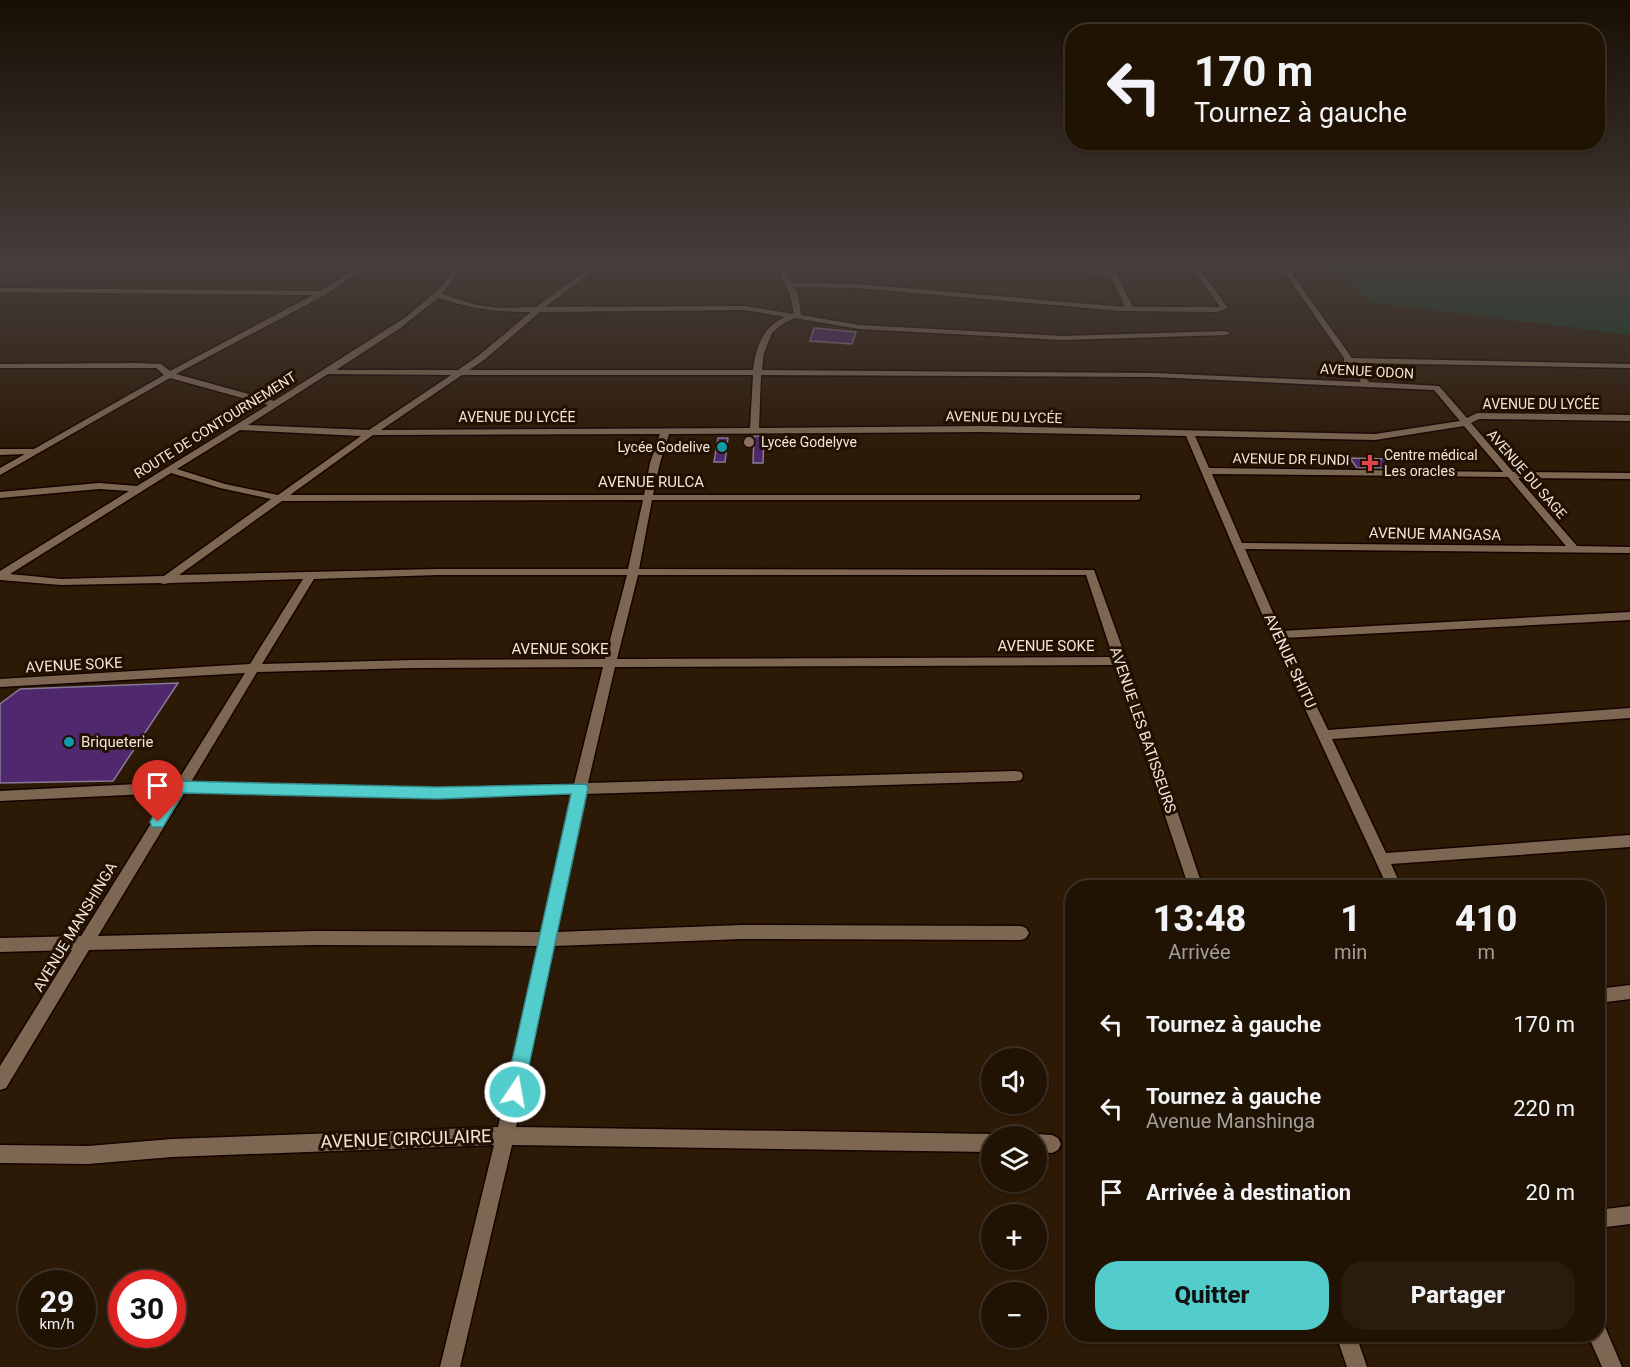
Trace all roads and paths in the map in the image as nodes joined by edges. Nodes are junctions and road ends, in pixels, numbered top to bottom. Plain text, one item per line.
1 (257, 328) edge
2 (394, 328) edge
3 (515, 328) edge
4 (773, 328) edge
5 (868, 328) edge
6 (1325, 328) edge
7 (1226, 333) dead end
8 (1347, 360) junction
9 (0, 366) edge
10 (1630, 366) edge
11 (759, 371) junction
12 (326, 372) junction
13 (458, 373) junction
14 (169, 375) junction
15 (1367, 385) junction
16 (1436, 388) joint
17 (275, 404) junction
18 (1630, 418) edge
19 (1465, 423) junction
20 (238, 427) junction
21 (754, 429) junction
22 (666, 430) junction
23 (374, 431) junction
24 (1189, 432) junction
25 (35, 451) junction
26 (0, 452) edge
27 (169, 470) junction
28 (1205, 471) junction
29 (0, 472) edge
30 (1510, 475) junction
31 (1630, 476) edge
32 (139, 489) junction
33 (0, 495) edge
34 (648, 497) junction
35 (1137, 497) dead end
36 (280, 498) junction
37 (1239, 546) junction
38 (1574, 549) junction
39 (1630, 550) edge
40 (633, 572) junction
41 (0, 576) edge
42 (310, 576) junction
43 (164, 581) junction
44 (1630, 616) edge
45 (1277, 635) junction
46 (1120, 661) junction
47 (608, 664) junction
48 (254, 668) junction
49 (0, 683) edge
50 (1630, 713) edge
51 (1325, 735) junction
52 (1016, 776) dead end
53 (179, 787) junction
54 (580, 788) junction
55 (0, 795) edge
56 (1630, 841) edge
57 (1382, 859) junction
58 (1193, 880) edge
59 (1391, 880) edge
60 (1021, 933) dead end
61 (549, 939) junction
62 (84, 943) junction
63 (0, 945) edge
64 (1630, 992) edge
65 (1605, 995) edge
66 (0, 1082) edge
67 (505, 1136) junction
68 (981, 1143) edge
69 (0, 1154) edge
70 (1630, 1215) edge
71 (1605, 1218) edge
72 (1348, 1342) edge
73 (1601, 1342) edge
74 (450, 1367) edge
75 (1357, 1367) edge
76 (1612, 1367) edge

1 - 14 street
2 - 12 street, ROUTE DE CONTOURNEMENT
3 - 13 street
4 - 11 street
5 - 7 street
6 - 8 street
8 - 10 street
8 - 15 street
9 - 14 street
11 - 13 street, AVENUE ODON
11 - 15 street, AVENUE ODON
11 - 21 street
12 - 13 street, AVENUE ODON
12 - 17 street, ROUTE DE CONTOURNEMENT
13 - 23 street
14 - 17 street
14 - 25 street
15 - 16 street, AVENUE ODON
16 - 19 street, AVENUE DU SAGE
17 - 20 street, ROUTE DE CONTOURNEMENT
18 - 19 street, AVENUE DU LYCÉE
19 - 24 street, AVENUE DU LYCÉE
19 - 30 street, AVENUE DU SAGE
20 - 23 street, AVENUE DU LYCÉE
20 - 27 street, ROUTE DE CONTOURNEMENT
21 - 22 street, AVENUE DU LYCÉE
21 - 24 street, AVENUE DU LYCÉE
22 - 23 street, AVENUE DU LYCÉE
22 - 34 street
23 - 36 street
24 - 28 street, AVENUE SHITU
25 - 26 street
25 - 29 street
27 - 32 street, ROUTE DE CONTOURNEMENT
27 - 36 street, AVENUE RULCA
28 - 30 street, AVENUE DR FUNDI
28 - 37 street, AVENUE SHITU
30 - 31 street, AVENUE DR FUNDI
30 - 38 street, AVENUE DU SAGE
32 - 33 street
32 - 41 street, ROUTE DE CONTOURNEMENT
34 - 35 street, AVENUE RULCA
34 - 36 street, AVENUE RULCA
34 - 40 street
36 - 43 street
37 - 38 street, AVENUE MANGASA
37 - 45 street, AVENUE SHITU
38 - 39 street, AVENUE MANGASA
40 - 42 street
40 - 46 street, AVENUE LES BATISSEURS
40 - 47 street
41 - 43 street
42 - 43 street
42 - 48 street, AVENUE MANSHINGA
44 - 45 street
45 - 51 street, AVENUE SHITU
46 - 47 street, AVENUE SOKE
46 - 58 street, AVENUE LES BATISSEURS
47 - 48 street, AVENUE SOKE
47 - 54 street
48 - 49 street, AVENUE SOKE
48 - 53 street, AVENUE MANSHINGA
50 - 51 street
51 - 57 street, AVENUE SHITU
52 - 54 street
53 - 54 street
53 - 55 street
53 - 62 street, AVENUE MANSHINGA
54 - 61 street
56 - 57 street
57 - 59 street, AVENUE SHITU
60 - 61 street
61 - 62 street
61 - 67 street
62 - 63 street
62 - 66 street, AVENUE MANSHINGA
64 - 65 street
67 - 68 street, AVENUE CIRCULAIRE
67 - 69 street, AVENUE CIRCULAIRE
67 - 74 street
70 - 71 street
72 - 75 street
73 - 76 street

